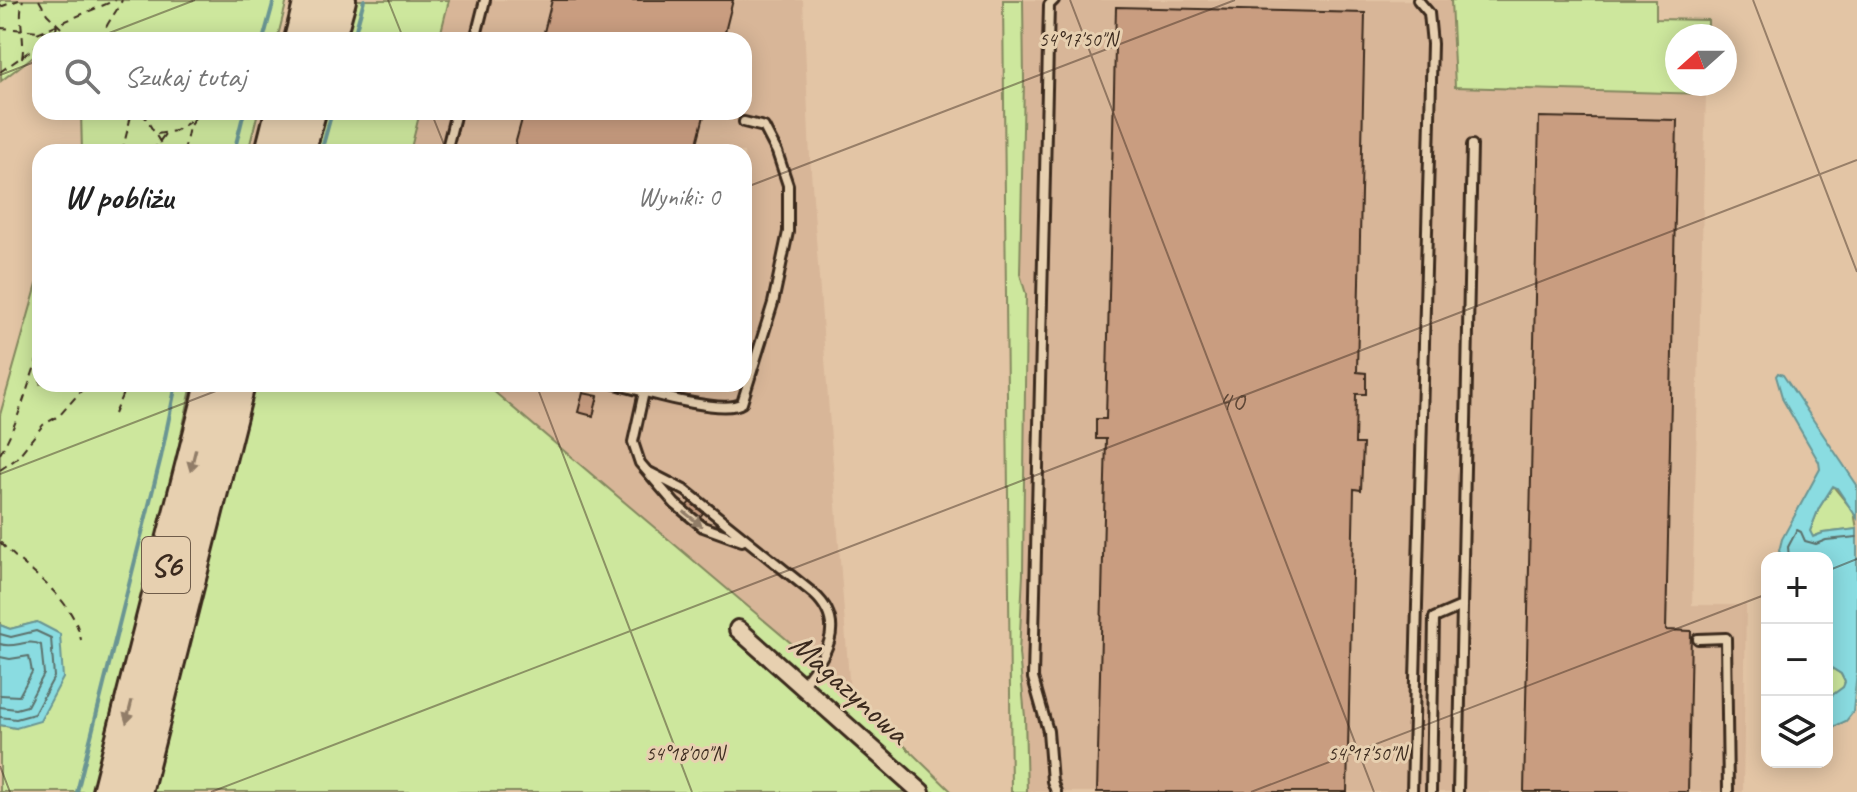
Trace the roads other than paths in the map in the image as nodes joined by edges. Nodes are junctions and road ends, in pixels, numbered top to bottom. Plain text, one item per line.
1 (310, 0) edge
2 (340, 0) edge
3 (485, 0) edge
4 (1054, 0) edge
5 (1418, 0) edge
6 (302, 32) edge
7 (331, 32) edge
8 (477, 32) edge
9 (279, 120) edge
10 (308, 120) edge
11 (454, 120) edge
12 (744, 122) dead end
13 (273, 144) edge
14 (301, 144) edge
15 (448, 144) edge
16 (1472, 145) dead end
17 (752, 371) edge
18 (210, 392) edge
19 (237, 392) edge
20 (644, 392) joint
21 (746, 392) edge
22 (649, 472) junction
23 (750, 544) junction
24 (1462, 606) junction
25 (738, 629) dead end
26 (1698, 639) dead end
27 (802, 685) junction
28 (108, 792) edge
29 (136, 792) edge
30 (921, 792) edge
31 (1056, 792) edge
32 (1412, 792) edge
33 (1431, 792) edge
34 (1458, 792) edge
35 (1728, 792) edge

1 - 6 highway
2 - 7 highway
3 - 8 lane
4 - 31 lane
5 - 32 lane
9 - 13 highway
10 - 14 highway
11 - 15 lane
12 - 17 lane
16 - 24 lane
18 -> 28 highway, S6
19 - 29 highway, S6
20 - 21 lane
20 - 22 lane
22 - 23 lane
22 -> 23 lane
23 - 27 lane
24 - 33 lane
24 - 34 lane
25 - 27 street, Magazynowa
26 - 35 lane
27 - 30 street, Magazynowa

